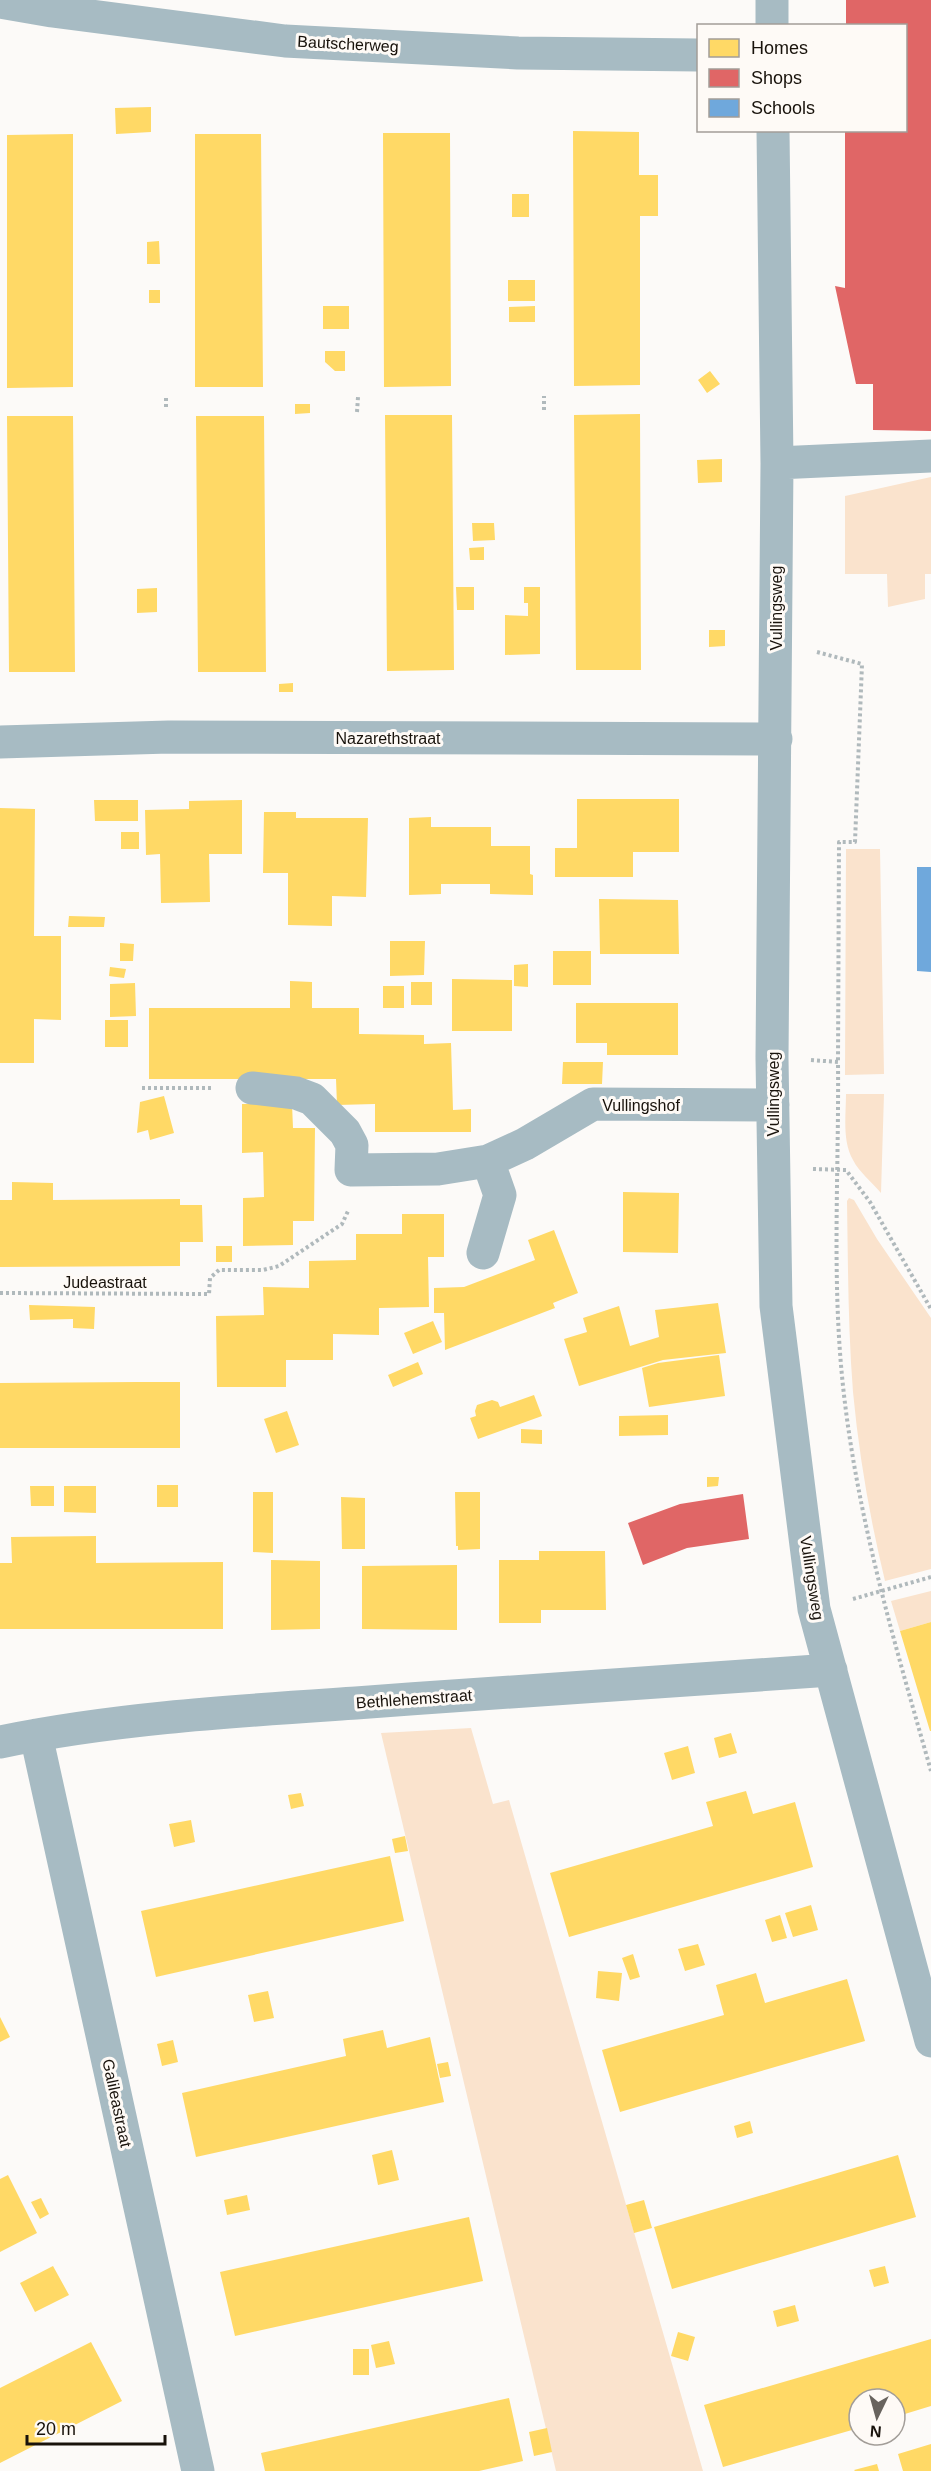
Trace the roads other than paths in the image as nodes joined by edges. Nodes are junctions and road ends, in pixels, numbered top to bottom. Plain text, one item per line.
1 (772, 0) edge
2 (0, 2) edge
3 (772, 24) edge
4 (697, 55) edge
5 (773, 132) edge
6 (931, 456) edge
7 (777, 463) junction
8 (776, 739) junction
9 (0, 742) edge
10 (252, 1088) road end
11 (773, 1105) junction
12 (488, 1161) junction
13 (483, 1253) dead end
14 (831, 1670) junction
15 (36, 1735) junction
16 (0, 1742) edge
17 (931, 2040) edge
18 (198, 2471) edge

1 - 3 street
2 - 4 street, Bautscherweg
5 - 7 street, Vullingsweg
6 - 7 street
7 - 8 street, Vullingsweg
8 - 9 street, Nazarethstraat
8 - 11 street, Vullingsweg
10 - 12 street, Vullingshof
11 - 12 street, Vullingshof
11 - 14 street, Vullingsweg
12 - 13 street
14 - 15 street, Bethlehemstraat
14 - 17 street, Vullingsweg
15 - 16 street, Bethlehemstraat
15 - 18 street, Galileastraat

